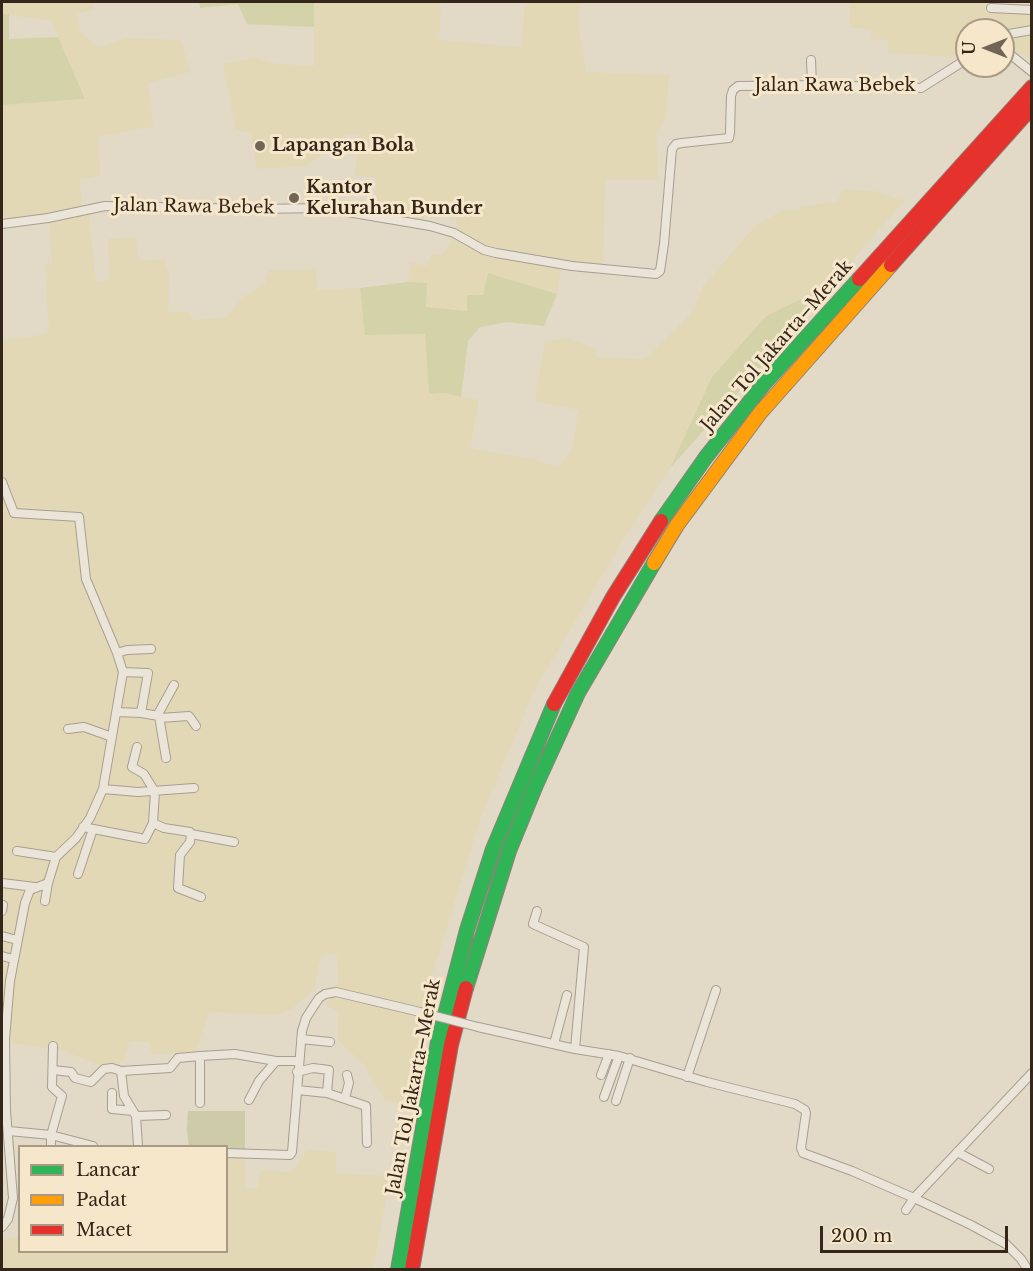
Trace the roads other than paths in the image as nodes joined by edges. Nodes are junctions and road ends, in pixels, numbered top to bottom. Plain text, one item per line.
1 (991, 8) dead end
2 (1032, 10) edge
3 (1032, 30) edge
4 (1015, 34) edge
5 (1015, 59) edge
6 (811, 60) dead end
7 (955, 67) edge
8 (1032, 72) edge
9 (812, 85) junction
10 (1032, 87) edge
11 (1032, 107) edge
12 (2, 224) edge
13 (2, 482) edge
14 (150, 649) dead end
15 (117, 653) junction
16 (123, 672) junction
17 (174, 685) dead end
18 (117, 712) junction
19 (141, 713) junction
20 (158, 717) junction
21 (196, 726) dead end
22 (68, 729) dead end
23 (112, 737) junction
24 (136, 747) dead end
25 (166, 758) dead end
26 (194, 788) dead end
27 (103, 789) junction
28 (155, 792) junction
29 (153, 823) junction
30 (83, 827) junction
31 (93, 829) junction
32 (191, 834) junction
33 (234, 842) dead end
34 (17, 851) dead end
35 (56, 857) junction
36 (78, 874) dead end
37 (2, 883) edge
38 (48, 883) junction
39 (35, 887) junction
40 (201, 897) dead end
41 (45, 901) dead end
42 (537, 911) dead end
43 (2, 936) edge
44 (17, 940) junction
45 (2, 956) edge
46 (13, 959) junction
47 (716, 990) dead end
48 (567, 995) dead end
49 (301, 1039) junction
50 (330, 1042) dead end
51 (554, 1044) junction
52 (53, 1046) dead end
53 (575, 1048) junction
54 (609, 1054) junction
55 (200, 1056) junction
56 (619, 1056) junction
57 (630, 1058) junction
58 (276, 1061) junction
59 (298, 1061) junction
60 (53, 1070) junction
61 (121, 1071) junction
62 (297, 1072) junction
63 (1032, 1073) edge
64 (347, 1075) dead end
65 (601, 1076) dead end
66 (687, 1077) junction
67 (297, 1089) junction
68 (112, 1093) dead end
69 (327, 1093) junction
70 (604, 1096) dead end
71 (4, 1097) edge
72 (345, 1098) junction
73 (249, 1101) dead end
74 (616, 1101) dead end
75 (200, 1103) dead end
76 (134, 1113) junction
77 (166, 1115) dead end
78 (9, 1131) junction
79 (51, 1135) junction
80 (367, 1143) dead end
81 (51, 1145) edge
82 (89, 1145) edge
83 (138, 1145) edge
84 (957, 1152) junction
85 (228, 1153) edge
86 (16, 1168) edge
87 (989, 1169) dead end
88 (914, 1198) junction
89 (906, 1210) dead end
90 (2, 1227) edge
91 (398, 1269) edge
92 (412, 1269) edge
93 (1028, 1269) edge

1 - 2 street
3 - 4 street
5 - 8 street
6 - 9 street
7 - 9 street, Jalan Rawa Bebek
9 - 12 street, Jalan Rawa Bebek
10 - 91 highway, Jalan Tol Jakarta–Merak
11 - 92 highway, Jalan Tol Jakarta–Merak
13 - 15 street
14 - 15 street
15 - 16 street
16 - 18 street
16 - 19 street
17 - 20 street
18 - 19 street
18 - 23 street
19 - 20 street
20 - 21 street
20 - 25 street
22 - 23 street
23 - 27 street
24 - 28 street
26 - 28 street
27 - 28 street
27 - 30 street
28 - 29 street
29 - 31 street
29 - 32 street
30 - 31 street
30 - 35 street
31 - 36 street
32 - 33 street
32 - 40 street
34 - 35 street
35 - 38 street
37 - 39 street
38 - 39 street
38 - 41 street
39 - 44 street
42 - 53 street
43 - 44 street
44 - 46 street
45 - 46 street
46 - 71 street
47 - 66 street
48 - 51 street
49 - 50 street
49 - 51 street, bridge
49 - 59 street
51 - 53 street
52 - 60 street
53 - 54 street
54 - 56 street
54 - 65 street
55 - 58 street
55 - 61 street
55 - 75 street
56 - 57 street
56 - 70 street
57 - 66 street
57 - 74 street
58 - 59 street
58 - 73 street
59 - 62 street
60 - 61 street
60 - 79 street
61 - 76 street
62 - 67 street
62 - 69 street
63 - 84 street
64 - 72 street
66 - 88 street
67 - 69 street
67 - 85 street
68 - 76 street
69 - 72 street
71 - 78 street
72 - 80 street
76 - 77 street
76 - 83 street
78 - 79 street
78 - 86 street
79 - 81 street
79 - 82 street
84 - 87 street
84 - 88 street
86 - 90 street
88 - 89 street
88 - 93 street

